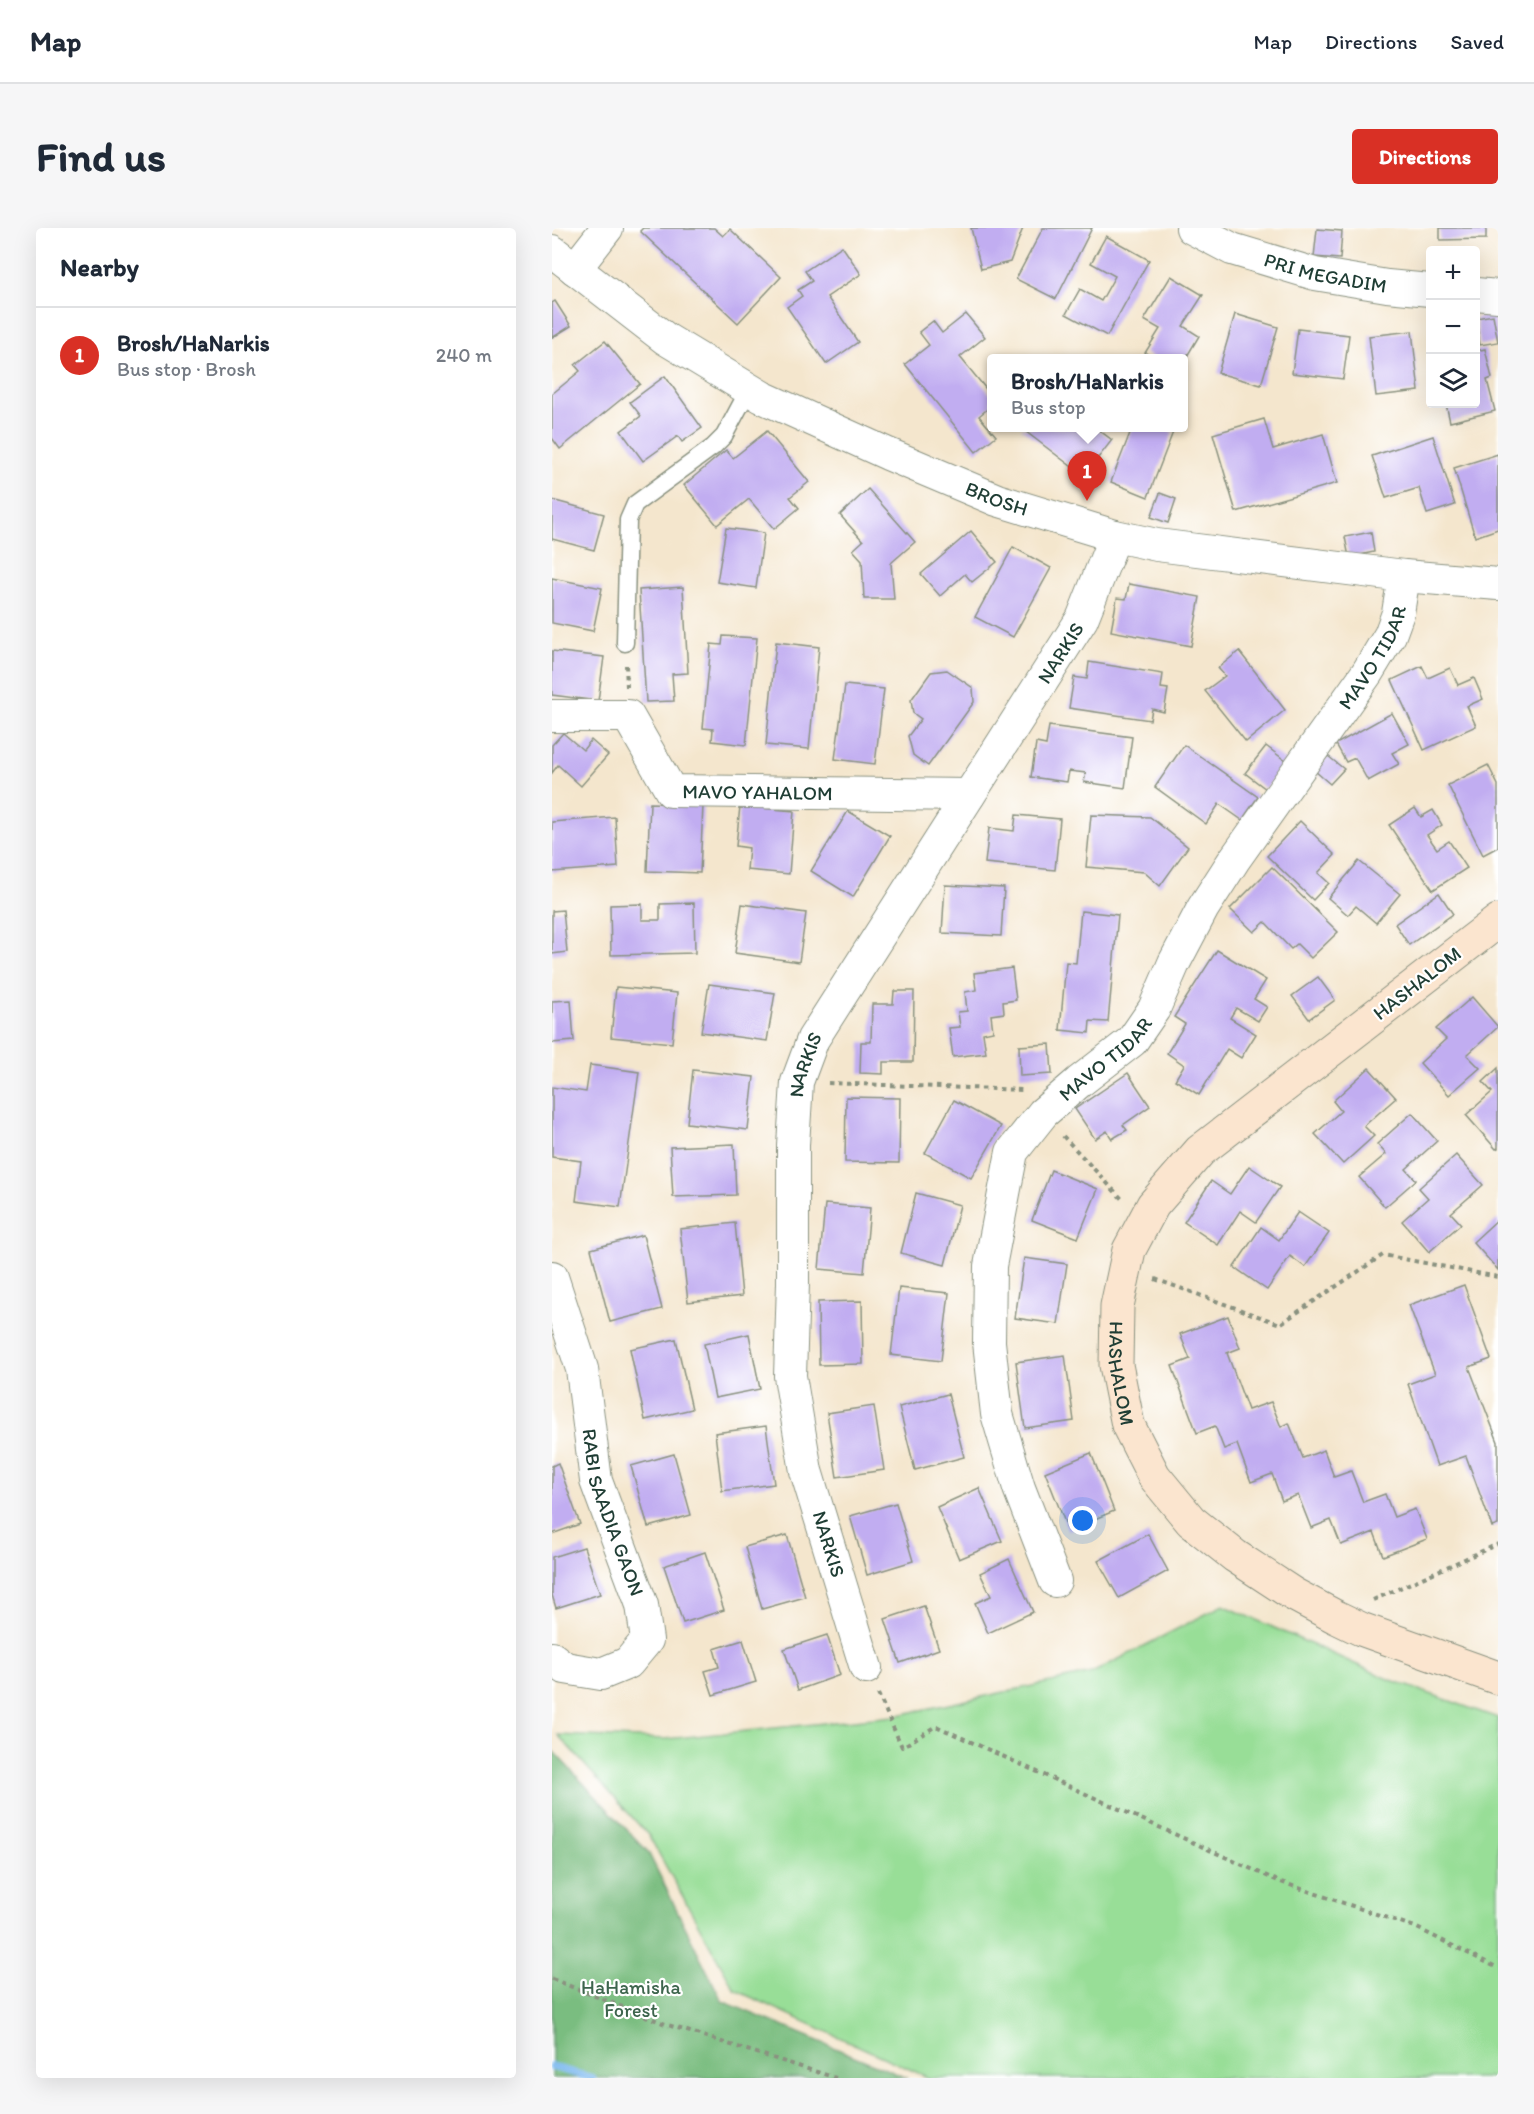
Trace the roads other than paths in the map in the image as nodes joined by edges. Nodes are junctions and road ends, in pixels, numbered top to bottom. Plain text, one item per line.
1 (607, 228) edge
2 (1192, 228) edge
3 (563, 260) edge
4 (1426, 290) edge
5 (1480, 294) edge
6 (1498, 296) edge
7 (750, 389) junction
8 (1115, 536) junction
9 (1404, 576) junction
10 (1498, 584) edge
11 (625, 643) road end
12 (552, 716) edge
13 (969, 795) junction
14 (1498, 921) edge
15 (552, 1277) edge
16 (1055, 1581) dead end
17 (552, 1658) edge
18 (866, 1668) road end
19 (1498, 1678) edge

1 - 3 street
2 - 4 street, PRI MEGADIM
3 - 7 street, BROSH
5 - 6 street
7 - 8 street, BROSH
7 - 11 lane
8 - 9 street, BROSH
8 - 13 street, NARKIS
9 - 10 street, BROSH
9 - 16 street, MAVO TIDAR
12 - 13 street, MAVO YAHALOM
13 - 18 street, NARKIS
14 - 19 street, HASHALOM
15 - 17 street, RABI SAADIA GAON

